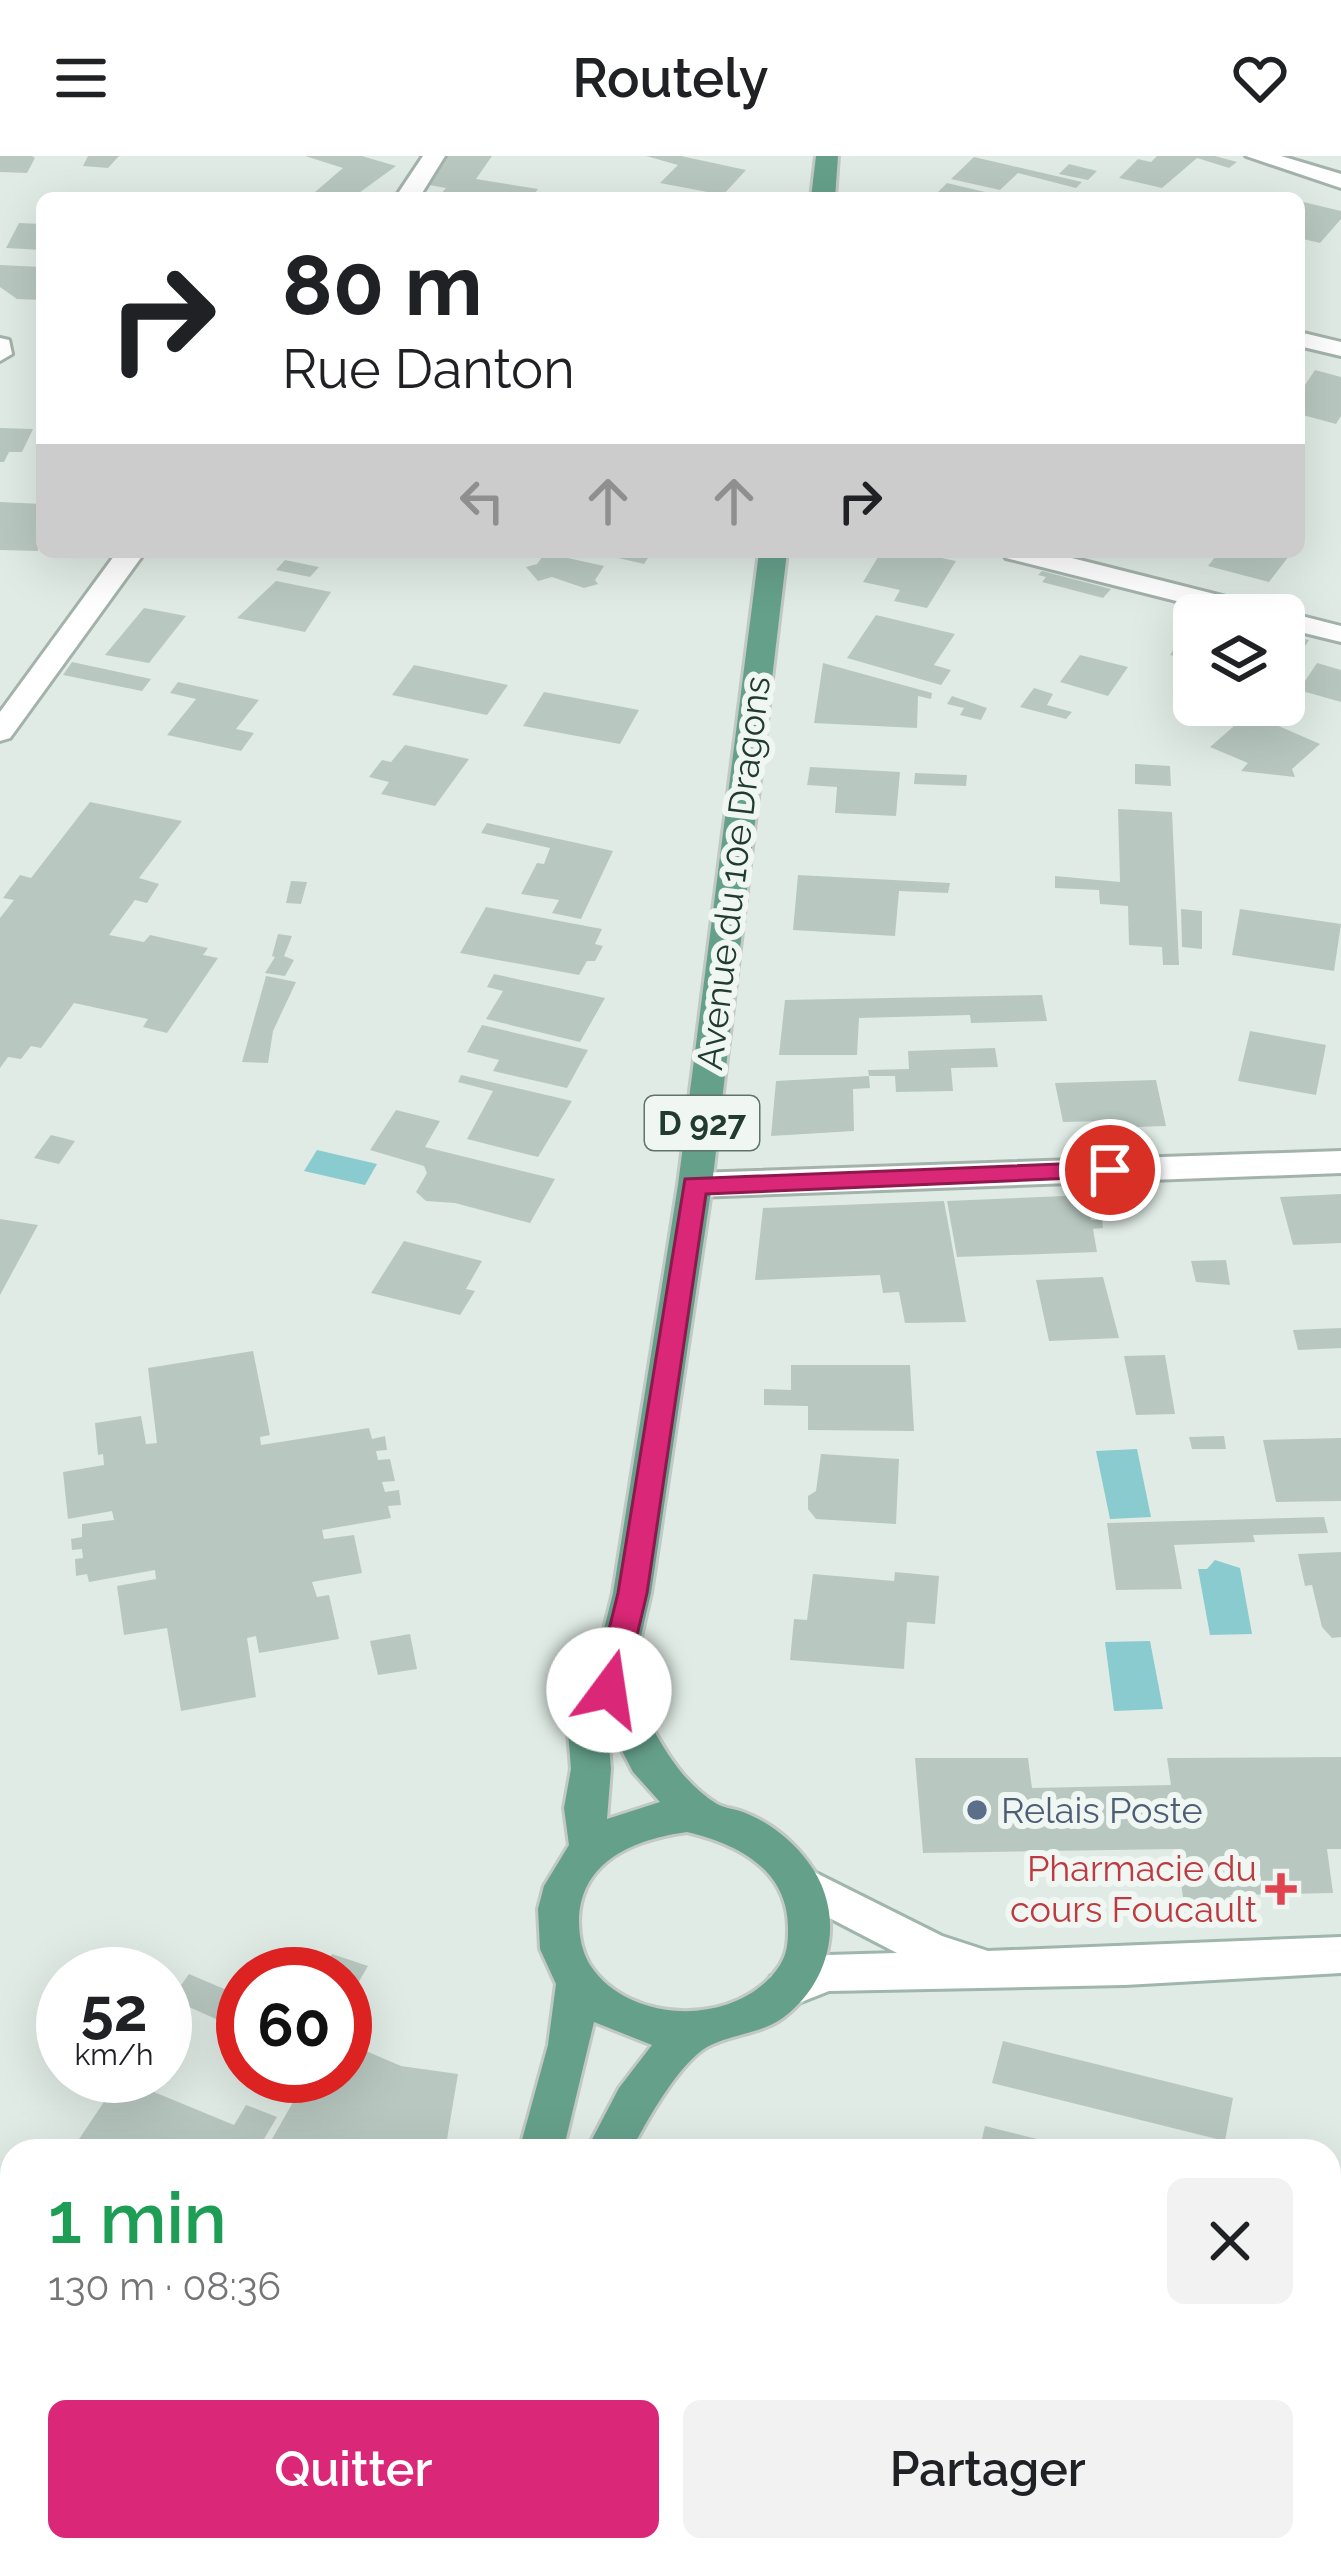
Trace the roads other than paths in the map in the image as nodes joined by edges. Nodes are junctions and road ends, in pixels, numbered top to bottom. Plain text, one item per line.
1 (434, 156) edge
2 (827, 156) edge
3 (1257, 156) edge
4 (1341, 182) edge
5 (410, 192) edge
6 (824, 192) edge
7 (1305, 340) edge
8 (1341, 349) edge
9 (126, 558) edge
10 (772, 558) edge
11 (1040, 558) edge
12 (1182, 594) edge
13 (1305, 625) edge
14 (1341, 634) edge
15 (0, 732) edge
16 (1341, 1162) edge
17 (694, 1185) junction
18 (609, 1690) junction
19 (703, 1816) junction
20 (590, 1850) junction
21 (803, 1885) junction
22 (1341, 1955) edge
23 (1004, 1968) junction
24 (578, 1984) junction
25 (786, 1989) junction
26 (694, 2031) junction
27 (544, 2139) edge
28 (613, 2139) edge

1 - 5 street
2 - 6 main road
3 - 4 street
7 - 8 street
9 - 15 street
10 - 17 main road, Avenue du 10e Dragons / D 927
11 - 12 street
13 - 14 street
16 - 17 street
17 - 18 main road, Avenue du 10e Dragons / D 927
18 - 19 main road
18 - 20 main road, Avenue du 10e Dragons / D 927
19 - 20 main road
19 - 21 main road
20 - 24 main road
21 - 23 street
21 - 25 main road
22 - 23 street
23 - 25 street
24 - 26 main road
24 - 27 main road
25 - 26 main road
26 - 28 main road

